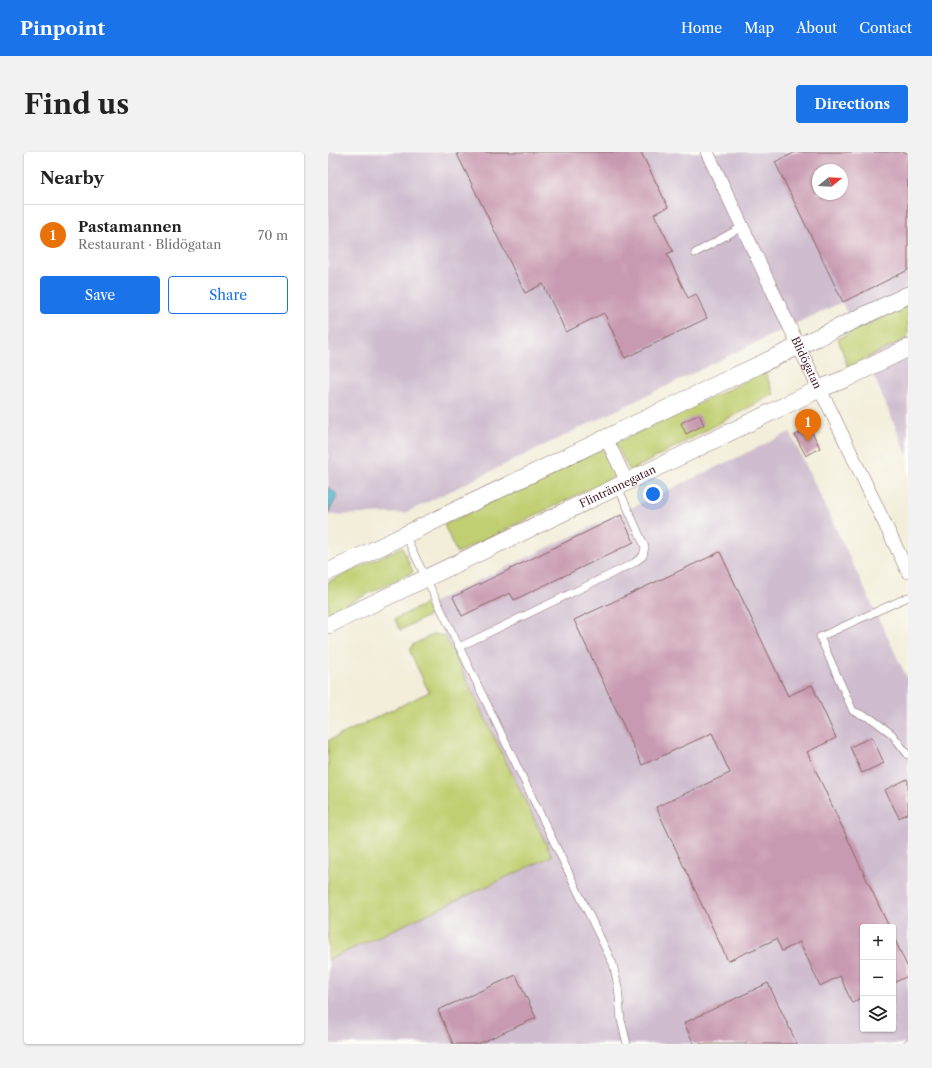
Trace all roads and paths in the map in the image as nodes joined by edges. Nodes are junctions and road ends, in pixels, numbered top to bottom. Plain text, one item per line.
1 (710, 153) edge
2 (742, 227) junction
3 (695, 253) dead end
4 (908, 295) edge
5 (799, 347) junction
6 (908, 348) edge
7 (819, 389) junction
8 (606, 438) junction
9 (622, 485) junction
10 (405, 534) junction
11 (328, 572) edge
12 (908, 572) edge
13 (426, 578) junction
14 (908, 597) edge
15 (328, 625) edge
16 (459, 647) junction
17 (908, 755) edge
18 (627, 1044) edge

1 - 2 street, Blidögatan
2 - 3 lane
2 - 5 street, Blidögatan
4 - 5 street
5 - 7 street, Blidögatan
5 - 8 street
6 - 7 street, Flintrännegatan
7 - 9 street, Flintrännegatan
7 - 12 street, Blidögatan
8 - 9 street
8 - 10 street
9 - 13 street, Flintrännegatan
9 - 16 lane
10 - 11 street
10 - 13 lane
13 - 15 street, Flintrännegatan
13 - 16 lane
14 - 17 lane
16 - 18 lane

